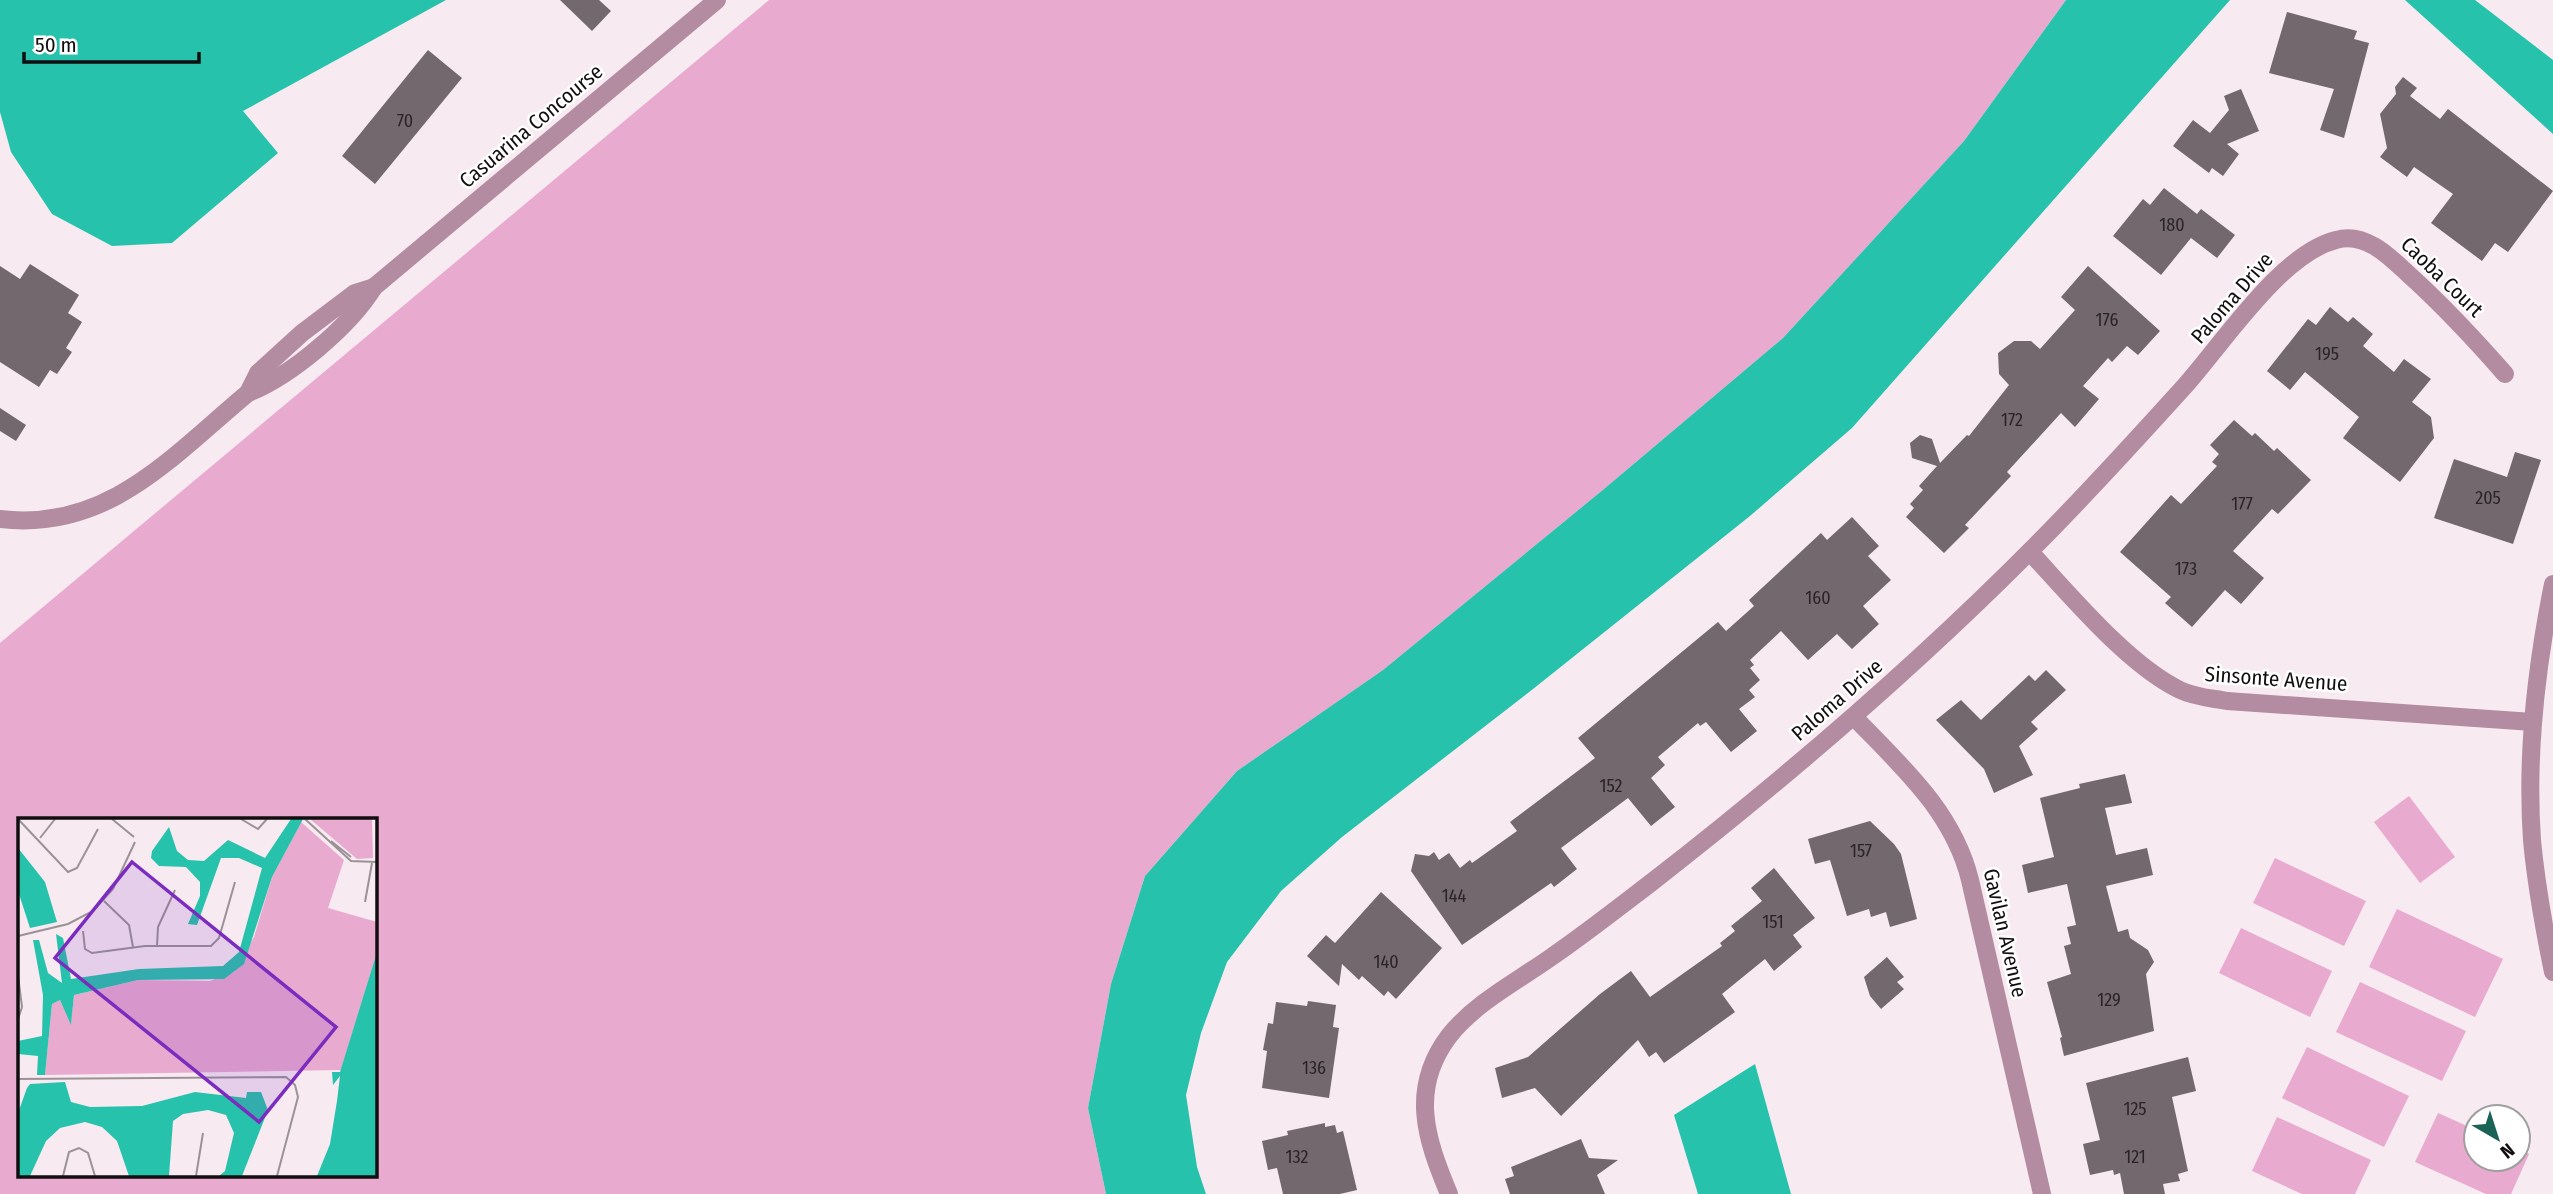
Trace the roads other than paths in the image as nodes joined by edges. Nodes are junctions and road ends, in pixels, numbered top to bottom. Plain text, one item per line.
1 (717, 0) edge
2 (2334, 240) joint
3 (2505, 374) dead end
4 (0, 519) edge
5 (2030, 552) junction
6 (2553, 584) edge
7 (1854, 717) junction
8 (2533, 722) junction
9 (2553, 972) edge
10 (1449, 1194) edge
11 (2042, 1194) edge

1 - 4 street, Casuarina Concourse
2 - 3 street, Caoba Court
2 - 5 street, Paloma Drive
5 - 7 street, Paloma Drive
5 - 8 street, Sinsonte Avenue
6 - 8 street
7 - 10 street, Paloma Drive
7 - 11 street, Gavilan Avenue
8 - 9 street

